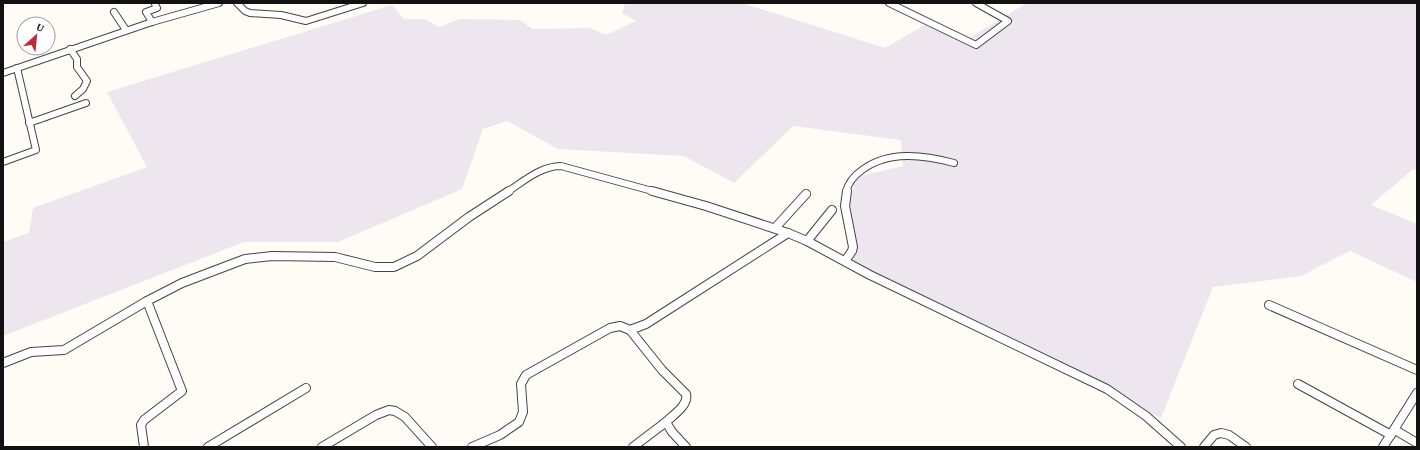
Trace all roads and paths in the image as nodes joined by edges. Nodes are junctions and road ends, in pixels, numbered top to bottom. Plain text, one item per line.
1 (219, 3) edge
2 (237, 3) edge
3 (346, 3) edge
4 (363, 3) edge
5 (889, 3) edge
6 (976, 3) edge
7 (155, 4) edge
8 (350, 8) junction
9 (114, 12) dead end
10 (152, 22) junction
11 (126, 30) junction
12 (70, 49) junction
13 (17, 68) junction
14 (3, 72) edge
15 (75, 96) dead end
16 (86, 104) dead end
17 (29, 123) junction
18 (3, 162) edge
19 (954, 163) dead end
20 (806, 194) dead end
21 (832, 210) dead end
22 (775, 228) junction
23 (788, 233) junction
24 (807, 241) junction
25 (845, 261) junction
26 (147, 301) junction
27 (1269, 305) dead end
28 (630, 330) junction
29 (3, 363) edge
30 (1417, 370) edge
31 (1298, 384) dead end
32 (306, 388) dead end
33 (1417, 393) edge
34 (666, 422) junction
35 (1393, 432) junction
36 (1417, 443) edge
37 (488, 444) edge
38 (144, 447) edge
39 (208, 447) edge
40 (322, 447) edge
41 (432, 447) edge
42 (472, 447) edge
43 (633, 447) edge
44 (686, 447) edge
45 (1181, 447) edge
46 (1204, 447) edge
47 (1246, 447) edge
48 (1384, 447) edge

1 - 10 street
2 - 8 street
3 - 8 street
4 - 8 street
5 - 6 street
7 - 10 street
9 - 11 street
10 - 11 street
11 - 12 street
12 - 13 street
12 - 15 street
13 - 14 street
13 - 17 street
16 - 17 street
17 - 18 street
19 - 25 street
20 - 22 street
21 - 24 street
22 - 23 street
22 - 26 street
23 - 24 street
23 - 28 street
24 - 25 street
25 - 45 street
26 - 29 street
26 - 38 street
27 - 30 street
28 - 34 street
28 - 37 street
31 - 35 street
32 - 39 street
33 - 35 street
34 - 43 street
34 - 44 street
35 - 36 street
35 - 48 street
37 - 42 street
40 - 41 street
46 - 47 street

